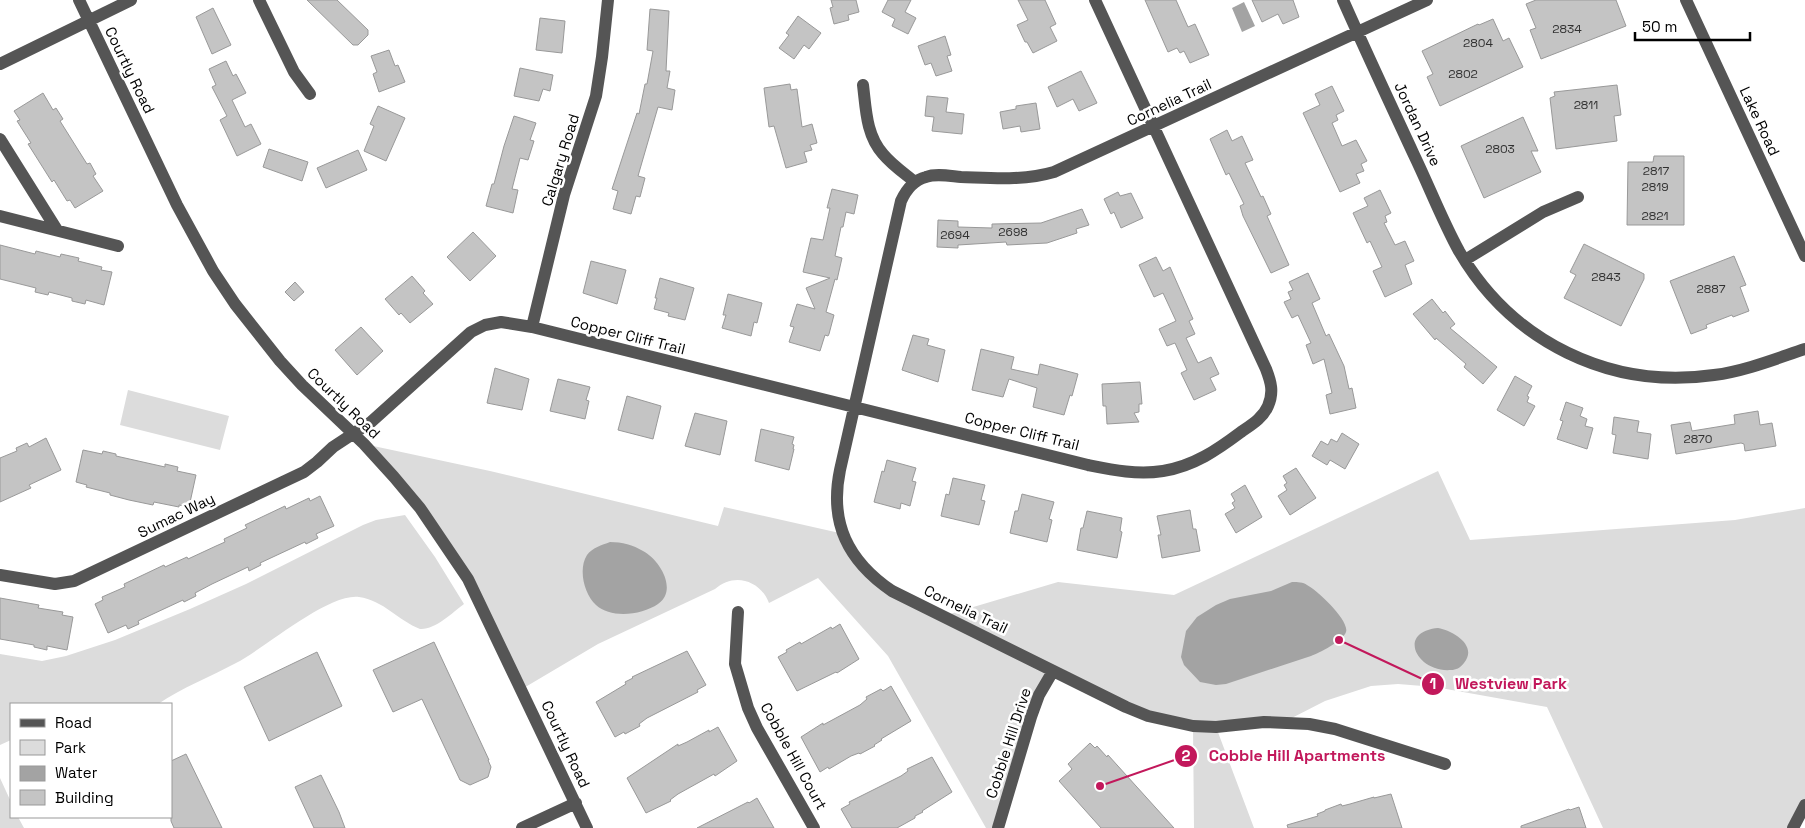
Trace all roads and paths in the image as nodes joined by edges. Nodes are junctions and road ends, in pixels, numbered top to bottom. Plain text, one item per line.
1 (79, 0) edge
2 (132, 0) edge
3 (259, 0) edge
4 (608, 0) edge
5 (1095, 0) edge
6 (1343, 0) edge
7 (1427, 0) edge
8 (1686, 0) edge
9 (88, 20) junction
10 (1358, 32) junction
11 (0, 64) edge
12 (863, 85) dead end
13 (310, 94) dead end
14 (1154, 127) junction
15 (0, 139) edge
16 (915, 182) junction
17 (1578, 197) dead end
18 (0, 216) edge
19 (57, 230) junction
20 (118, 246) dead end
21 (1805, 256) edge
22 (1465, 260) junction
23 (532, 327) junction
24 (1805, 349) edge
25 (855, 407) junction
26 (352, 434) junction
27 (0, 576) edge
28 (738, 612) dead end
29 (1053, 671) junction
30 (1445, 764) dead end
31 (576, 803) junction
32 (1805, 805) edge
33 (522, 828) edge
34 (587, 828) edge
35 (814, 828) edge
36 (998, 828) edge
37 (1793, 828) edge

1 - 9 street, Courtly Road
2 - 9 street
3 - 13 street
4 - 23 street, Calgary Road
5 - 14 street, Copper Cliff Trail
6 - 10 street, Jordan Drive
7 - 10 street, Cornelia Trail
8 - 21 street, Lake Road
9 - 11 street
9 - 26 street, Courtly Road
10 - 14 street, Cornelia Trail
10 - 22 street, Jordan Drive
12 - 16 street
14 - 16 street, Cornelia Trail
14 - 25 street, Copper Cliff Trail
15 - 19 street
16 - 25 street, Cornelia Trail
17 - 22 street
18 - 19 street
19 - 20 street
22 - 24 street, Jordan Drive
23 - 25 street, Copper Cliff Trail
23 - 26 street, Copper Cliff Trail
25 - 29 street, Cornelia Trail
26 - 27 street, Sumac Way
26 - 31 street, Courtly Road
28 - 35 street, Cobble Hill Court
29 - 30 street, Cornelia Trail
29 - 36 street, Cobble Hill Drive
31 - 33 street
31 - 34 street, Courtly Road
32 - 37 street

